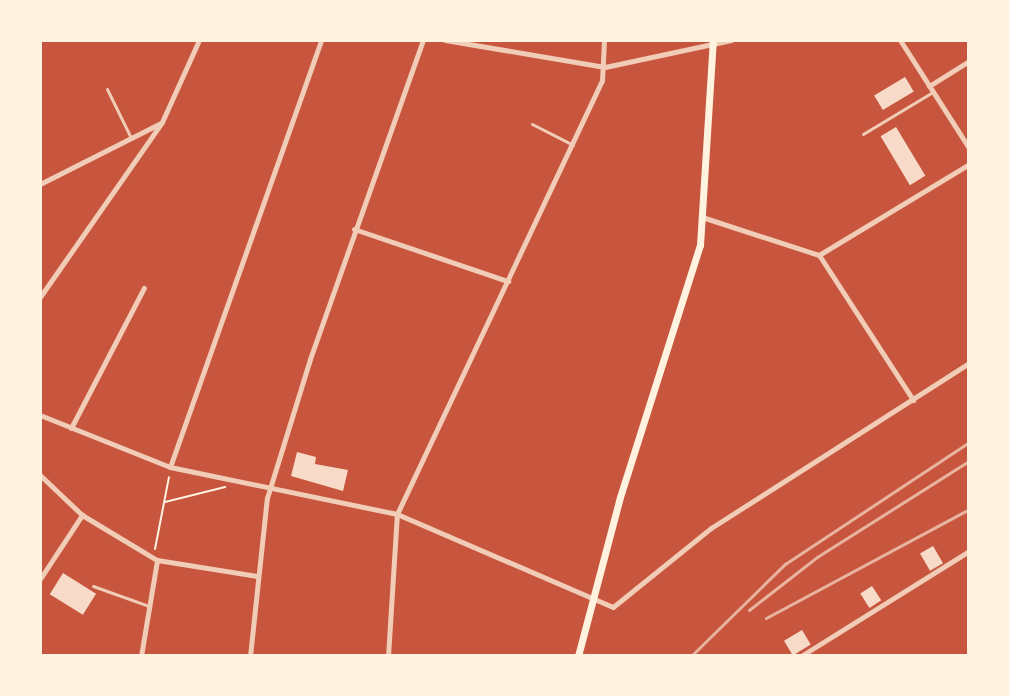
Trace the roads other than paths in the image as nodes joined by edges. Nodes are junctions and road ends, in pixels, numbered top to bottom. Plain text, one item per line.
1 (199, 40) edge
2 (321, 40) edge
3 (423, 40) edge
4 (445, 40) edge
5 (604, 40) edge
6 (731, 40) edge
7 (900, 40) edge
8 (713, 42) edge
9 (969, 61) edge
10 (605, 67) junction
11 (107, 89) dead end
12 (930, 89) junction
13 (162, 122) junction
14 (532, 124) dead end
15 (863, 134) dead end
16 (131, 137) junction
17 (573, 145) junction
18 (969, 148) edge
19 (969, 164) edge
20 (40, 184) edge
21 (705, 218) junction
22 (354, 229) junction
23 (819, 255) junction
24 (508, 281) junction
25 (144, 288) dead end
26 (40, 297) edge
27 (969, 363) edge
28 (913, 400) junction
29 (40, 415) edge
30 (71, 428) junction
31 (170, 467) junction
32 (40, 475) edge
33 (271, 485) junction
34 (397, 514) junction
35 (82, 515) junction
36 (969, 551) edge
37 (155, 559) junction
38 (257, 576) junction
39 (40, 579) edge
40 (93, 586) dead end
41 (593, 602) junction
42 (149, 606) junction
43 (141, 656) edge
44 (250, 656) edge
45 (388, 656) edge
46 (578, 656) edge
47 (801, 656) edge

1 - 13 street
2 - 31 street
3 - 22 street
4 - 10 street
5 - 10 street
6 - 8 street
7 - 12 street
8 - 10 street
8 - 21 main road
9 - 12 street
10 - 17 street
11 - 16 lane
12 - 15 lane
12 - 18 street
13 - 16 street
13 - 26 street
14 - 17 lane
16 - 20 street
17 - 24 street
19 - 23 street
21 - 23 street
21 - 41 main road
22 - 24 street
22 - 33 street
23 - 28 street
24 - 34 street
25 - 30 street
27 - 28 street
28 - 41 street
29 - 30 street
30 - 31 street
31 - 33 street
32 - 35 street
33 - 34 street
33 - 38 street
34 - 41 street
34 - 45 street
35 - 37 street
35 - 39 street
36 - 47 street
37 - 38 street
37 - 42 street
38 - 44 street
40 - 42 lane
41 - 46 main road
42 - 43 street

